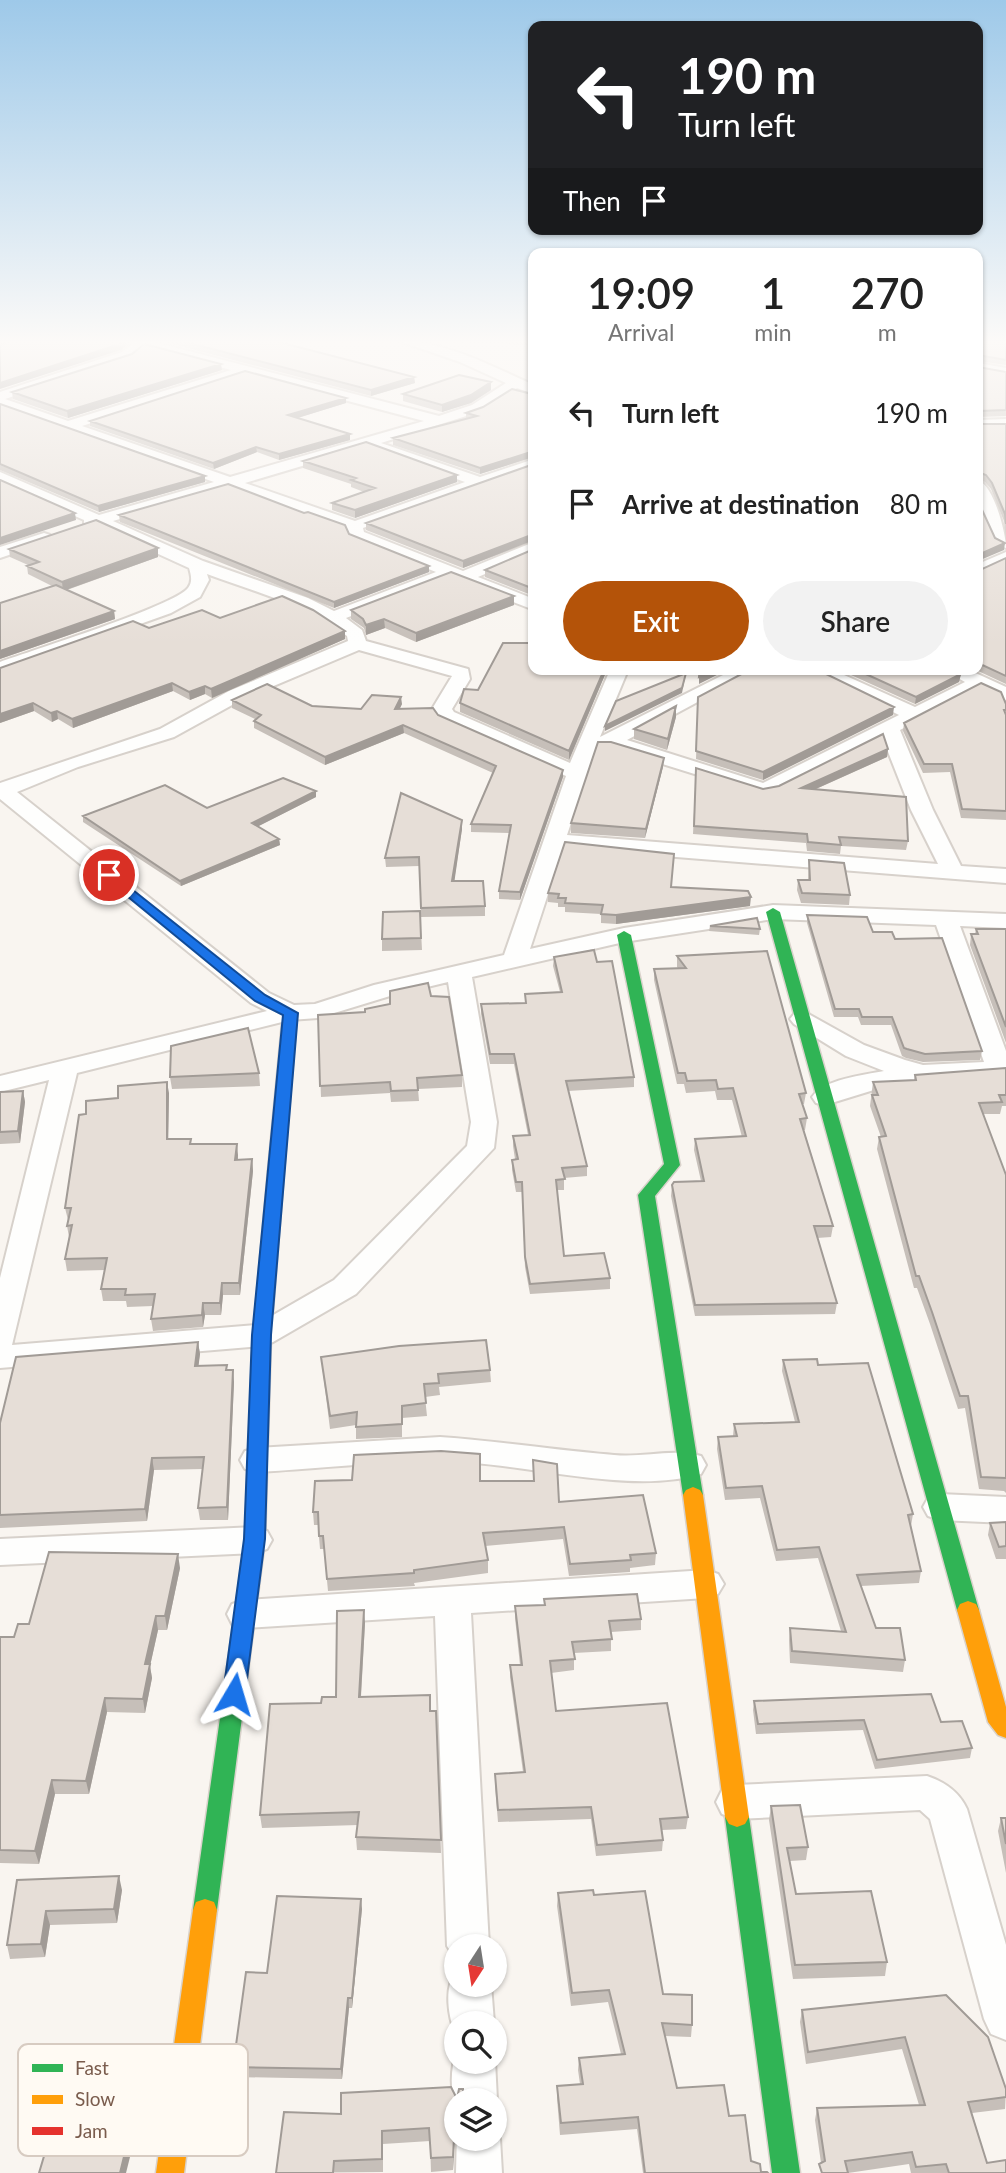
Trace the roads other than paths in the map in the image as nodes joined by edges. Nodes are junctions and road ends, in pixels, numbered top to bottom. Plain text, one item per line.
1 (122, 442) edge
2 (368, 443) joint
3 (528, 466) edge
4 (0, 477) edge
5 (236, 481) junction
6 (479, 482) junction
7 (983, 496) edge
8 (96, 521) junction
9 (355, 526) junction
10 (983, 538) edge
11 (528, 549) edge
12 (1006, 549) edge
13 (0, 553) edge
14 (197, 565) junction
15 (983, 566) edge
16 (455, 575) junction
17 (528, 603) edge
18 (333, 617) junction
19 (359, 644) junction
20 (0, 668) edge
21 (617, 675) edge
22 (738, 675) edge
23 (828, 675) edge
24 (966, 675) edge
25 (982, 681) junction
26 (1006, 694) edge
27 (915, 715) junction
28 (889, 728) junction
29 (610, 741) junction
30 (580, 764) junction
31 (1, 790) edge
32 (554, 841) junction
33 (953, 872) junction
34 (1006, 876) edge
35 (773, 912) junction
36 (946, 920) junction
37 (1006, 921) edge
38 (624, 934) junction
39 (515, 959) junction
40 (459, 972) junction
41 (290, 1013) junction
42 (803, 1019) junction
43 (65, 1069) junction
44 (1003, 1069) edge
45 (935, 1073) junction
46 (0, 1084) edge
47 (825, 1097) junction
48 (262, 1335) junction
49 (0, 1340) edge
50 (0, 1356) edge
51 (257, 1460) junction
52 (689, 1465) junction
53 (940, 1507) junction
54 (1006, 1510) edge
55 (255, 1539) junction
56 (0, 1552) edge
57 (706, 1584) junction
58 (452, 1600) junction
59 (245, 1614) junction
60 (1006, 1728) edge
61 (736, 1802) junction
62 (467, 1934) edge
63 (1006, 2019) edge
64 (187, 2044) edge
65 (478, 2151) edge
66 (479, 2173) edge
67 (786, 2173) edge

1 - 5 street
2 - 5 street
2 - 6 street
3 - 6 street
4 - 8 street
5 - 8 street
5 - 9 street
6 - 9 street
7 - 12 street
8 - 13 street
8 - 14 street
9 - 16 street
10 - 12 street
11 - 16 street
12 - 15 street
14 - 18 street
14 - 20 street
16 - 17 street
16 - 18 street
18 - 19 street
19 - 30 street
19 - 31 street
21 - 30 street
22 - 29 street
23 - 27 street
24 - 25 street
25 - 26 street
25 - 27 street
27 - 28 street
28 - 29 street
28 - 33 street
29 - 30 street
30 - 32 street
31 - 41 street
32 - 33 street
32 - 39 street
33 - 34 street
35 - 36 street
35 - 38 street
35 - 42 street
36 - 37 street
36 - 44 street
38 - 39 street
38 - 52 street
39 - 40 street
40 - 41 street
40 - 48 street
41 - 43 street
41 - 48 street
42 - 45 street
42 - 47 street
43 - 46 street
43 - 49 street
44 - 45 street
45 - 47 street
47 - 53 street
48 - 50 street
48 - 51 street
51 - 52 street
51 - 55 street
52 - 57 street
53 - 54 street
53 - 60 street
55 - 56 street
55 - 59 street
57 - 58 street
57 - 61 street
58 - 59 street
58 - 62 street
59 - 64 street
61 - 63 street
61 - 67 street
65 - 66 street

